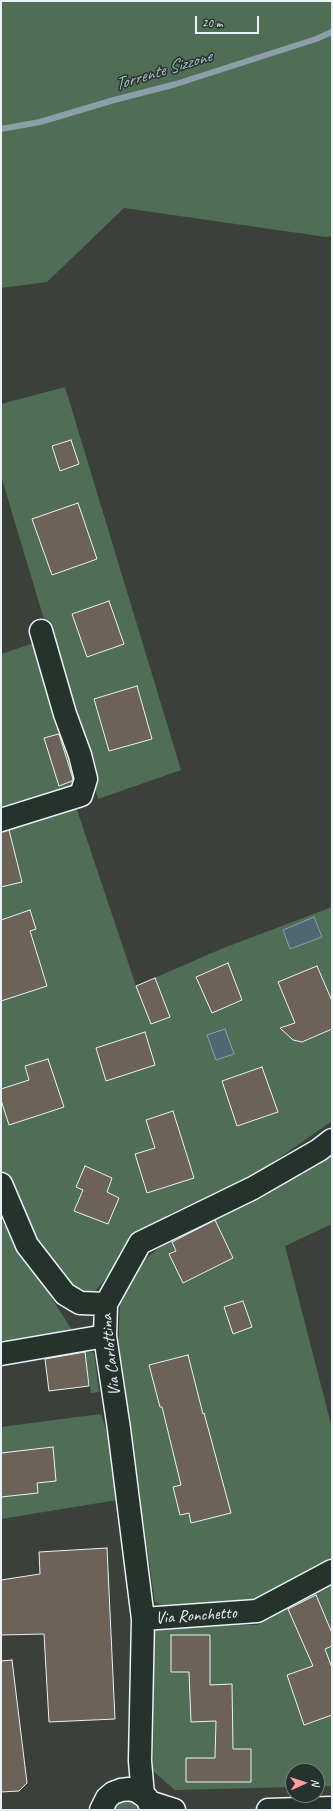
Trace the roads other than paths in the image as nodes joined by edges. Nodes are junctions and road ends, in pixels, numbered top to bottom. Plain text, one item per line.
1 (41, 632) dead end
2 (1, 820) edge
3 (332, 1140) edge
4 (1, 1184) edge
5 (106, 1304) junction
6 (105, 1336) junction
7 (1, 1354) edge
8 (332, 1571) edge
9 (142, 1620) junction
10 (140, 1761) junction
11 (121, 1790) junction
12 (148, 1803) edge
13 (97, 1808) edge
14 (332, 1808) edge
15 (174, 1810) edge
16 (268, 1810) edge

1 - 2 street
3 - 5 street, Via Carlottina
4 - 5 street
5 - 6 street, Via Carlottina
6 - 7 street
6 - 9 street, Via Carlottina
8 - 9 street, Via Ronchetto
9 - 10 street, Via Ronchetto
10 - 11 street
10 - 12 street, Via Ronchetto
11 - 12 street
11 - 13 street
12 - 15 street
14 - 16 street

